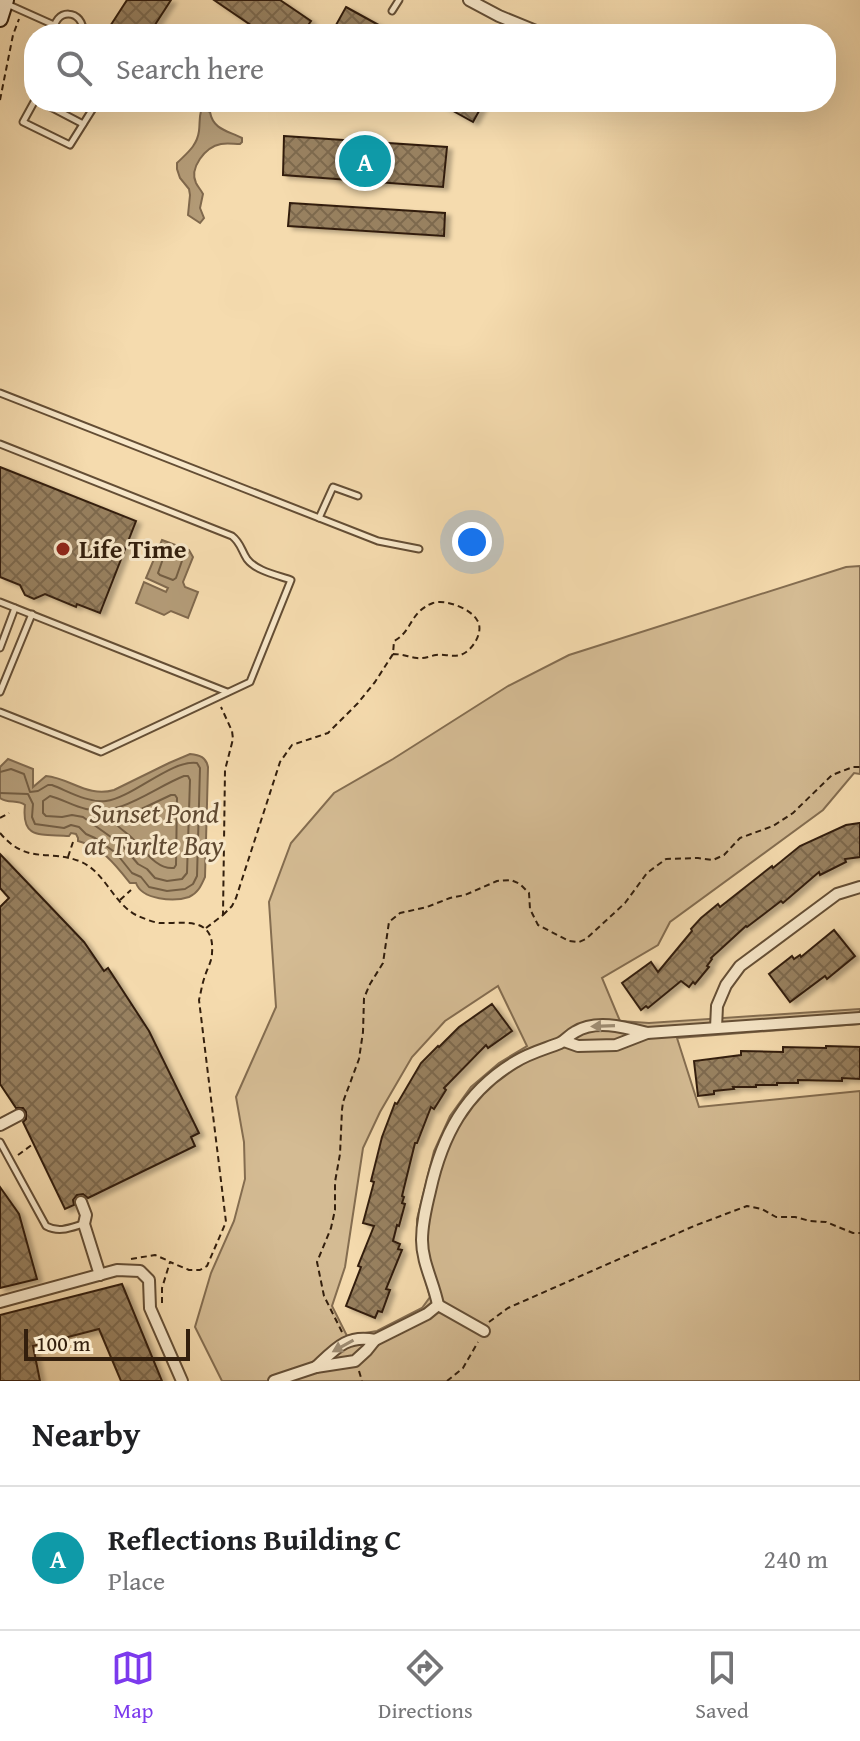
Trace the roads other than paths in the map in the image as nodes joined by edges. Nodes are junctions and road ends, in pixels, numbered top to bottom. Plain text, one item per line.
1 (399, 0) edge
2 (469, 0) edge
3 (5, 2) edge
4 (392, 11) dead end
5 (0, 19) edge
6 (52, 24) edge
7 (54, 24) edge
8 (82, 24) edge
9 (519, 24) edge
10 (28, 112) edge
11 (60, 112) edge
12 (91, 112) edge
13 (83, 124) junction
14 (0, 393) edge
15 (0, 444) edge
16 (358, 496) dead end
17 (319, 518) junction
18 (419, 549) dead end
19 (0, 602) edge
20 (15, 608) junction
21 (32, 614) junction
22 (0, 648) edge
23 (0, 692) edge
24 (227, 692) junction
25 (0, 712) edge
26 (860, 887) edge
27 (860, 1018) edge
28 (716, 1028) junction
29 (647, 1033) junction
30 (564, 1041) junction
31 (19, 1115) dead end
32 (0, 1125) edge
33 (0, 1142) edge
34 (81, 1202) dead end
35 (84, 1224) junction
36 (100, 1275) junction
37 (0, 1302) edge
38 (438, 1305) junction
39 (484, 1331) road end
40 (375, 1340) junction
41 (316, 1367) junction
42 (182, 1381) edge
43 (274, 1381) edge

1 - 4 lane
2 - 9 street
3 - 5 main road
3 - 6 lane
7 - 8 lane
10 - 13 lane
11 - 13 lane
12 - 13 lane
14 - 17 lane
15 - 24 lane
16 - 17 lane
17 - 18 lane
19 - 20 lane
20 - 21 lane
20 - 22 lane
21 - 23 lane
21 - 24 lane
24 - 25 lane
26 - 28 street
27 - 28 street
28 - 29 street
29 - 30 street
29 -> 30 street
30 - 38 street
31 - 32 street
33 - 35 lane
34 - 35 street
35 - 36 street
36 - 37 street
36 - 42 street
38 - 39 street
38 - 40 street
40 - 41 street
40 -> 41 street
41 - 43 street

